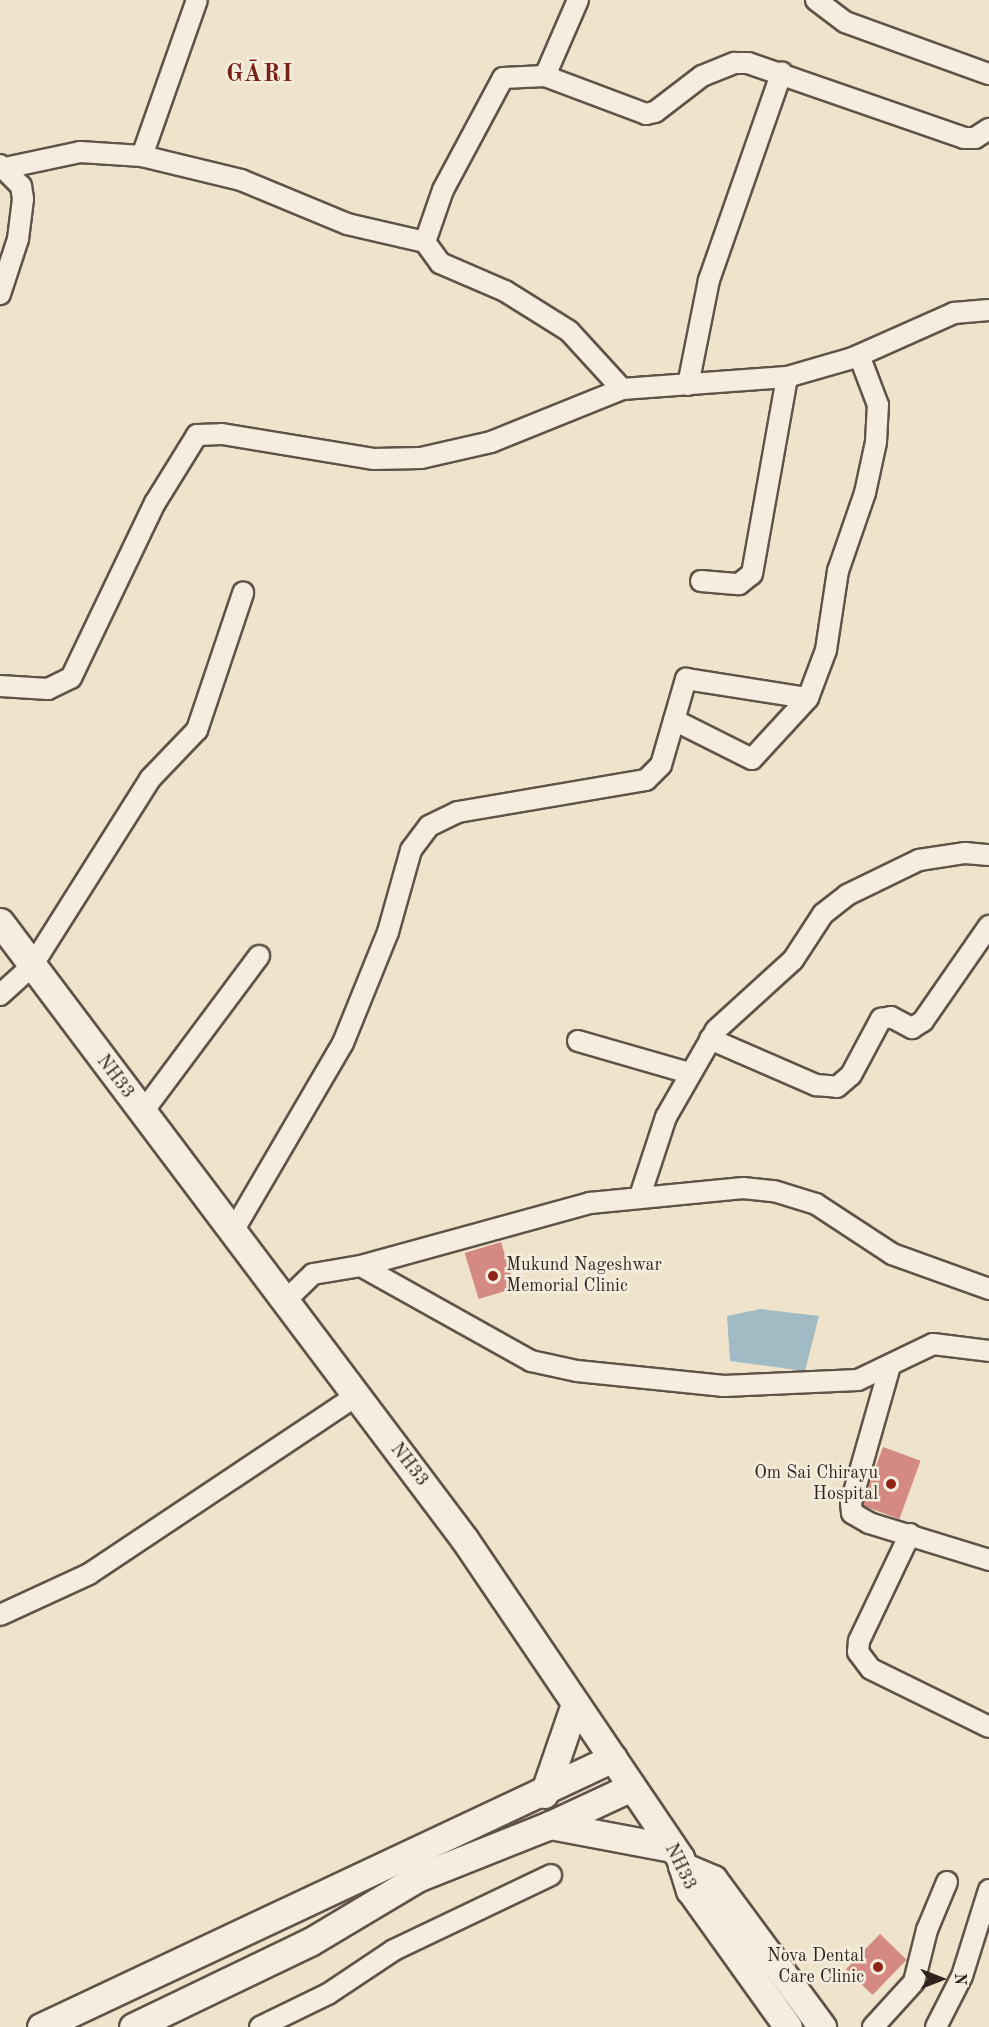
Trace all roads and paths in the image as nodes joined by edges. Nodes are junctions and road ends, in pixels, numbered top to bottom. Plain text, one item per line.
1 (197, 0) edge
2 (578, 0) edge
3 (816, 0) edge
4 (782, 72) junction
5 (989, 74) edge
6 (545, 76) junction
7 (989, 129) edge
8 (142, 156) junction
9 (2, 172) edge
10 (425, 242) junction
11 (0, 294) edge
12 (989, 310) edge
13 (859, 355) junction
14 (787, 377) junction
15 (688, 385) junction
16 (622, 389) junction
17 (701, 581) dead end
18 (243, 593) dead end
19 (0, 686) edge
20 (808, 698) junction
21 (674, 720) junction
22 (989, 855) edge
23 (0, 922) edge
24 (989, 926) edge
25 (259, 956) dead end
26 (32, 966) junction
27 (0, 995) edge
28 (710, 1039) junction
29 (578, 1041) dead end
30 (689, 1073) junction
31 (142, 1113) junction
32 (640, 1196) junction
33 (232, 1233) junction
34 (362, 1266) junction
35 (989, 1289) edge
36 (285, 1301) junction
37 (989, 1351) edge
38 (890, 1366) junction
39 (356, 1396) junction
40 (910, 1534) junction
41 (989, 1560) edge
42 (0, 1615) edge
43 (575, 1704) junction
44 (989, 1727) edge
45 (613, 1758) junction
46 (632, 1787) junction
47 (544, 1794) junction
48 (550, 1825) junction
49 (677, 1857) junction
50 (551, 1875) dead end
51 (947, 1882) dead end
52 (988, 1895) edge
53 (41, 2027) edge
54 (133, 2027) edge
55 (260, 2027) edge
56 (788, 2027) edge
57 (822, 2027) edge
58 (873, 2027) edge
59 (936, 2027) edge

1 - 8 street
2 - 6 street
3 - 5 street
4 - 6 street
4 - 7 street
4 - 15 street
6 - 10 street
8 - 9 street
8 - 10 street
9 - 11 street
10 - 16 street
12 - 13 street
13 - 14 street
13 - 20 street
14 - 15 street
14 - 17 street
15 - 16 street
16 - 19 street
18 - 26 street
20 - 21 street
20 - 21 street
21 - 33 street
22 - 28 street
23 - 26 main road, NH33
24 - 28 street
25 - 31 street
26 - 27 street
26 - 31 main road, NH33
28 - 30 street
29 - 30 street
30 - 32 street
31 - 33 main road, NH33
32 - 34 street
32 - 35 street
33 - 36 main road, NH33
34 - 36 street
34 - 38 street
36 - 39 main road, NH33
37 - 38 street
38 - 40 street
39 - 42 street
39 - 43 main road, NH33
40 - 41 street
40 - 44 street
43 - 45 main road, NH33
43 - 47 main road
45 - 46 main road, NH33
45 - 47 main road
46 - 48 main road
46 - 49 main road, NH33
47 - 53 main road
48 - 49 main road
48 - 54 main road
49 - 56 main road, NH33
49 - 57 main road
50 - 55 street
51 - 58 street
52 - 59 street

